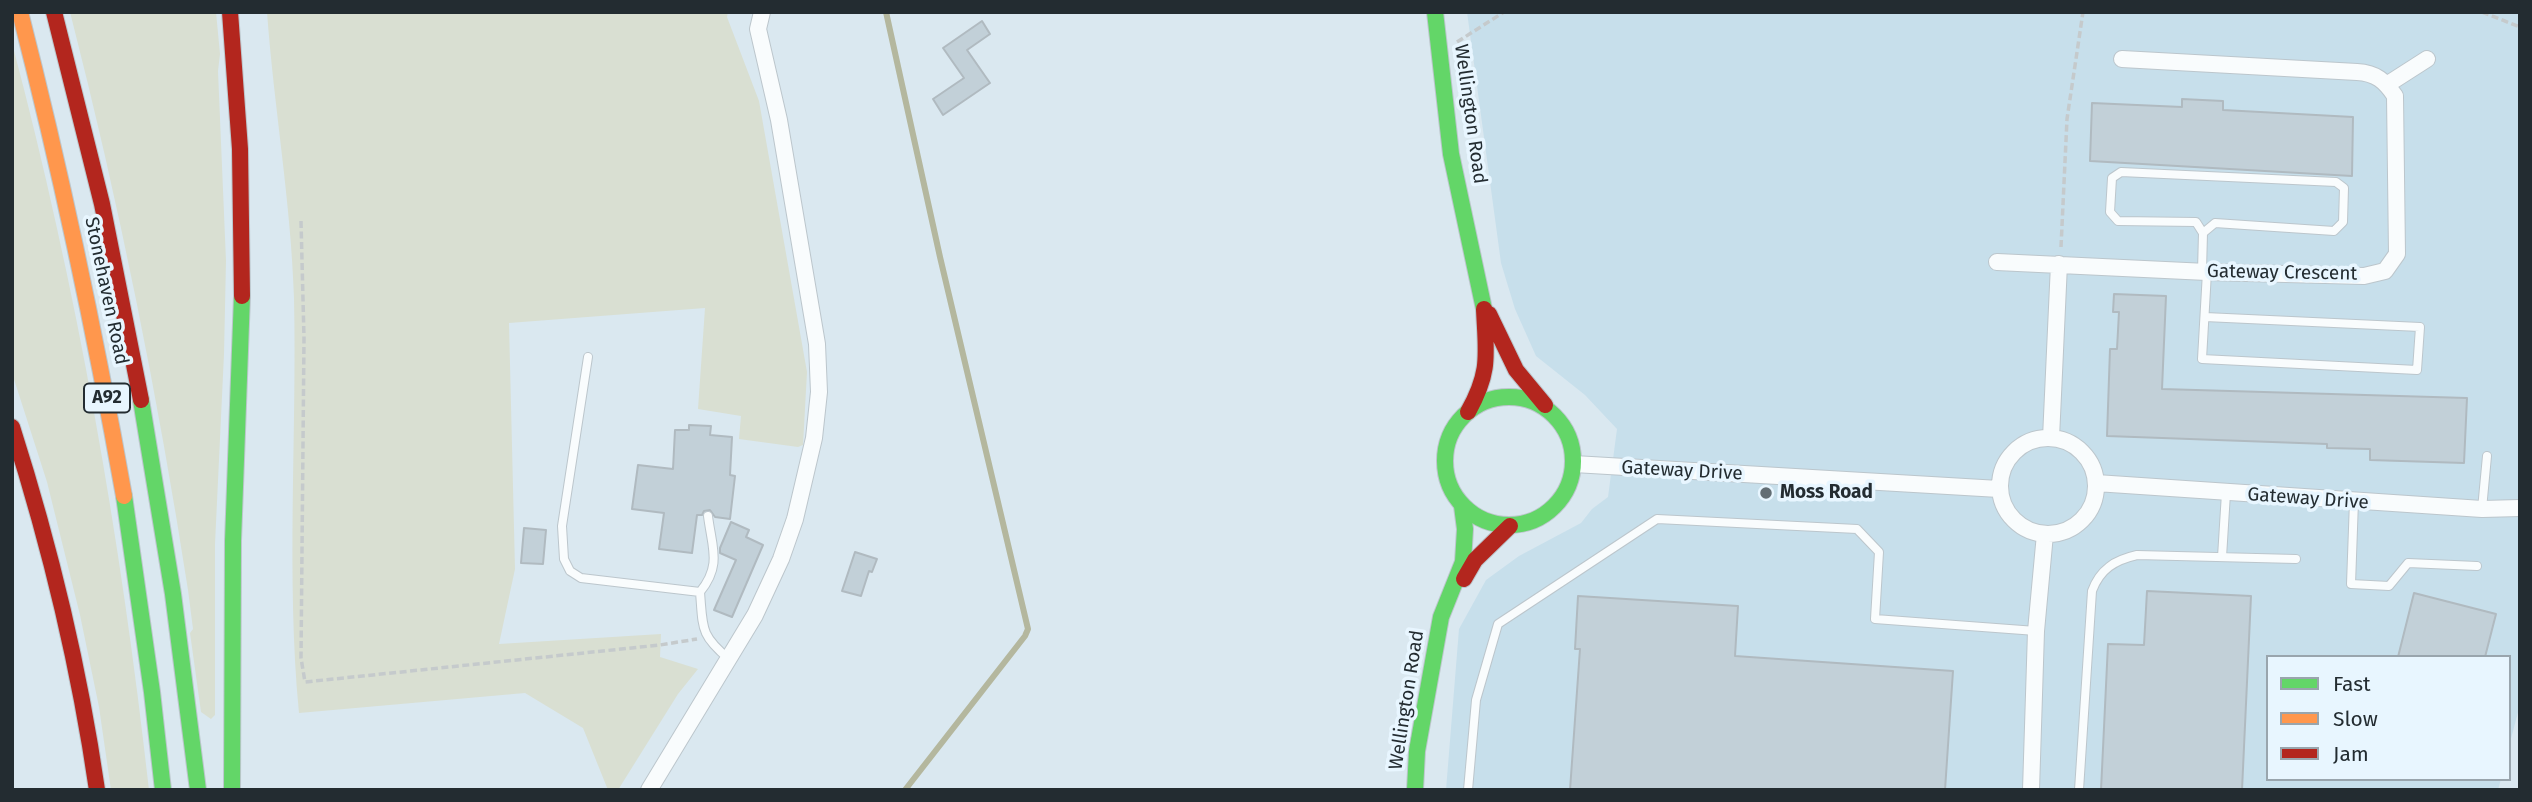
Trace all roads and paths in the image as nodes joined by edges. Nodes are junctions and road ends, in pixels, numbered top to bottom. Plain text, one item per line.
1 (20, 12) edge
2 (54, 12) edge
3 (230, 12) edge
4 (1435, 12) edge
5 (1504, 12) edge
6 (2083, 12) edge
7 (2482, 12) edge
8 (761, 13) edge
9 (2520, 27) edge
10 (1439, 50) junction
11 (2122, 59) dead end
12 (2427, 59) dead end
13 (2388, 84) junction
14 (301, 221) dead end
15 (2203, 233) junction
16 (1997, 262) dead end
17 (2059, 264) junction
18 (2205, 272) junction
19 (1484, 302) junction
20 (2205, 317) junction
21 (588, 357) dead end
22 (1550, 411) junction
23 (1468, 412) junction
24 (12, 427) edge
25 (2051, 438) junction
26 (2487, 456) dead end
27 (1574, 464) junction
28 (2096, 483) junction
29 (1999, 489) junction
30 (2226, 493) junction
31 (2354, 502) junction
32 (1462, 506) junction
33 (2520, 508) edge
34 (2482, 509) junction
35 (708, 516) dead end
36 (1510, 526) junction
37 (2045, 534) junction
38 (2222, 557) junction
39 (2296, 559) dead end
40 (2477, 566) dead end
41 (700, 592) junction
42 (1441, 617) junction
43 (2036, 631) junction
44 (706, 637) junction
45 (729, 659) junction
46 (233, 726) junction
47 (97, 790) edge
48 (163, 790) edge
49 (198, 790) edge
50 (232, 790) edge
51 (240, 790) edge
52 (649, 790) edge
53 (1415, 790) edge
54 (1468, 790) edge
55 (2031, 790) edge
56 (2079, 790) edge

1 - 48 main road, Stonehaven Road / A92
2 - 49 main road, Stonehaven Road / A92
3 - 46 main road
4 - 10 main road, Wellington Road
5 - 10 path
6 - 17 path
7 - 9 path
8 - 45 street
10 - 19 main road, Wellington Road
11 - 13 street
12 - 13 street
13 - 18 street, Gateway Crescent
14 - 44 path
15 - 15 lane
15 - 18 lane
16 - 17 street, Gateway Crescent
17 - 18 street, Gateway Crescent
17 - 25 street
18 - 20 lane
19 - 22 main road, Wellington Road
19 - 23 main road, Wellington Road
20 - 20 lane
21 - 41 lane
22 - 23 main road
22 - 27 main road
23 - 32 main road
24 - 47 main road
25 - 28 street
25 - 29 street
26 - 34 lane
27 - 29 street, Gateway Drive
27 - 36 main road
28 - 30 street, Gateway Drive
28 - 37 street
29 - 37 street
30 - 31 street, Gateway Drive
30 - 38 lane
31 - 34 street, Gateway Drive
31 - 40 lane
32 - 36 main road
32 - 42 main road, Wellington Road
33 - 34 street, Gateway Drive
35 - 41 lane
36 - 42 main road, Wellington Road
37 - 43 street
38 - 39 lane
38 - 56 lane
41 - 44 lane
42 - 53 main road, Wellington Road
43 - 54 lane
43 - 55 street
44 - 45 lane
45 - 52 street
46 - 50 main road
46 - 51 main road

